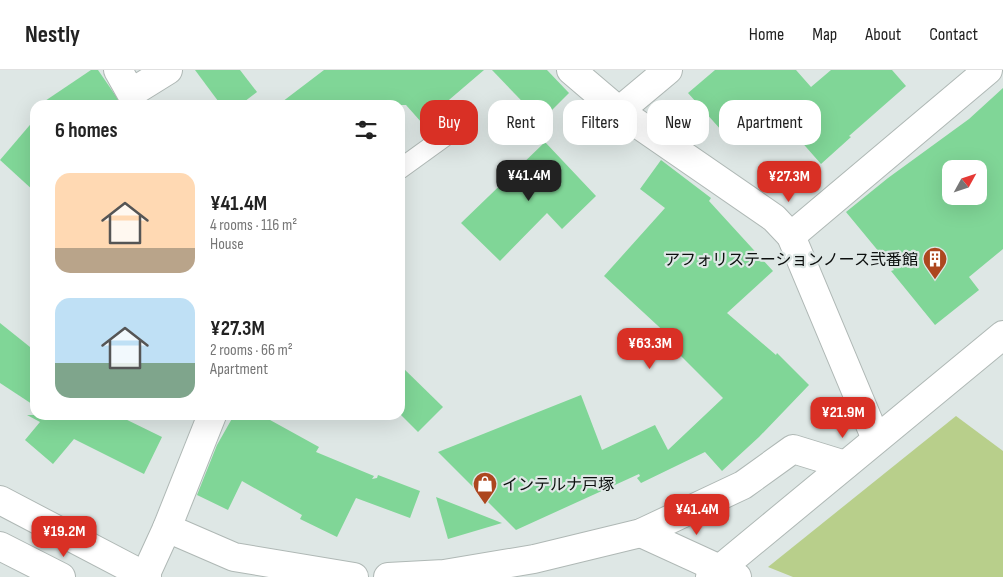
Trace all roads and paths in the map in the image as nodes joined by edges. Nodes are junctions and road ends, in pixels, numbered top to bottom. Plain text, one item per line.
1 (168, 70) edge
2 (571, 70) edge
3 (668, 70) edge
4 (988, 70) edge
5 (129, 89) edge
6 (606, 100) edge
7 (632, 100) edge
8 (637, 123) edge
9 (433, 145) edge
10 (405, 165) edge
11 (791, 236) junction
12 (1003, 335) edge
13 (210, 420) edge
14 (876, 439) junction
15 (845, 465) junction
16 (0, 500) edge
17 (167, 528) junction
18 (641, 533) junction
19 (0, 546) edge
20 (722, 575) edge
21 (61, 577) edge
22 (146, 577) edge
23 (354, 577) edge
24 (388, 577) edge

1 - 5 street
2 - 6 street
3 - 7 street
4 - 11 street
8 - 11 street
9 - 10 lane
11 - 14 street
12 - 14 street
13 - 17 street
14 - 15 street
15 - 18 street
15 - 20 street
16 - 22 street
17 - 22 street
17 - 23 street
18 - 20 street
18 - 24 street
19 - 21 street

